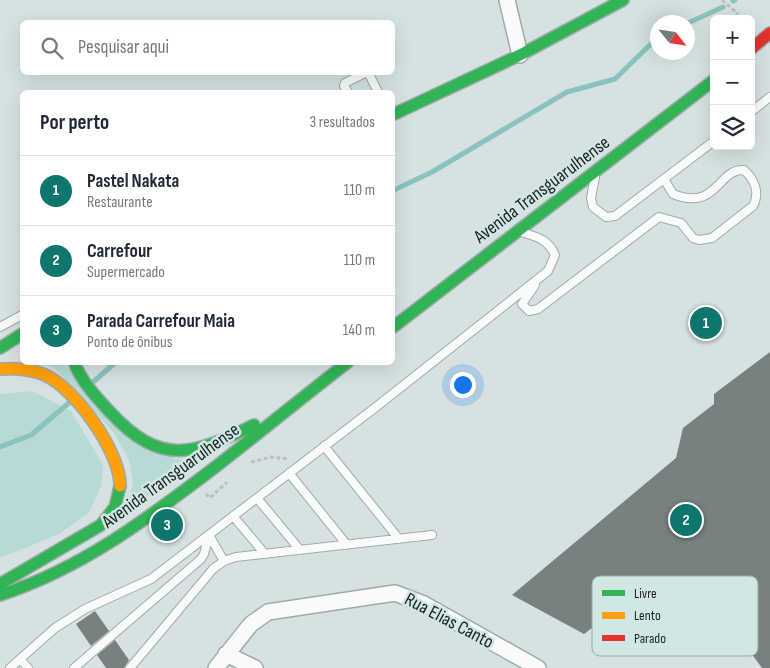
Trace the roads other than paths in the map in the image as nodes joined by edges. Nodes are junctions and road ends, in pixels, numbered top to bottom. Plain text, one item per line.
1 (507, 0) edge
2 (603, 0) edge
3 (623, 0) edge
4 (593, 16) junction
5 (770, 33) edge
6 (770, 43) edge
7 (755, 46) edge
8 (755, 52) edge
9 (520, 55) junction
10 (361, 75) edge
11 (369, 75) edge
12 (710, 83) edge
13 (347, 90) edge
14 (377, 90) edge
15 (770, 97) edge
16 (755, 109) edge
17 (395, 114) edge
18 (710, 144) edge
19 (597, 170) junction
20 (664, 180) junction
21 (517, 231) junction
22 (548, 270) junction
23 (20, 316) edge
24 (395, 326) edge
25 (0, 327) edge
26 (20, 335) edge
27 (0, 348) edge
28 (76, 365) edge
29 (344, 365) edge
30 (0, 369) edge
31 (318, 387) junction
32 (324, 446) junction
33 (289, 473) junction
34 (257, 498) junction
35 (233, 516) junction
36 (208, 535) junction
37 (432, 535) dead end
38 (398, 539) junction
39 (347, 545) junction
40 (300, 550) junction
41 (265, 554) junction
42 (224, 561) junction
43 (0, 584) edge
44 (0, 595) edge
45 (226, 654) junction
46 (20, 660) junction
47 (10, 668) edge
48 (28, 668) edge
49 (74, 668) edge
50 (130, 668) edge
51 (216, 668) edge
52 (256, 668) edge
53 (538, 668) edge

1 - 9 street
2 - 4 lane
3 - 4 main road
4 - 9 main road
5 - 7 main road
6 - 8 main road
9 - 17 main road
10 - 13 lane
11 - 14 lane
12 - 19 main road, Avenida Transguarulhense
15 - 16 lane
18 - 20 lane
19 - 20 lane
19 - 21 main road, Avenida Transguarulhense
20 - 22 lane
21 - 22 lane
21 - 24 main road, Avenida Transguarulhense
22 - 32 lane
23 - 25 lane
26 - 27 main road
28 - 31 main road
29 - 31 main road, Avenida Transguarulhense
30 - 43 main road
31 - 44 main road, Avenida Transguarulhense
32 - 33 lane
32 - 38 lane
33 - 34 lane
33 - 39 lane
34 - 35 lane
34 - 40 lane
35 - 36 lane
35 - 41 lane
36 - 42 lane
36 - 46 lane
36 - 49 lane
37 - 38 lane
38 - 39 lane
39 - 40 lane
40 - 41 lane
41 - 42 lane
42 - 50 lane
45 - 51 street
45 - 52 street
45 - 53 street, Rua Elias Canto
46 - 47 lane
46 - 48 lane

